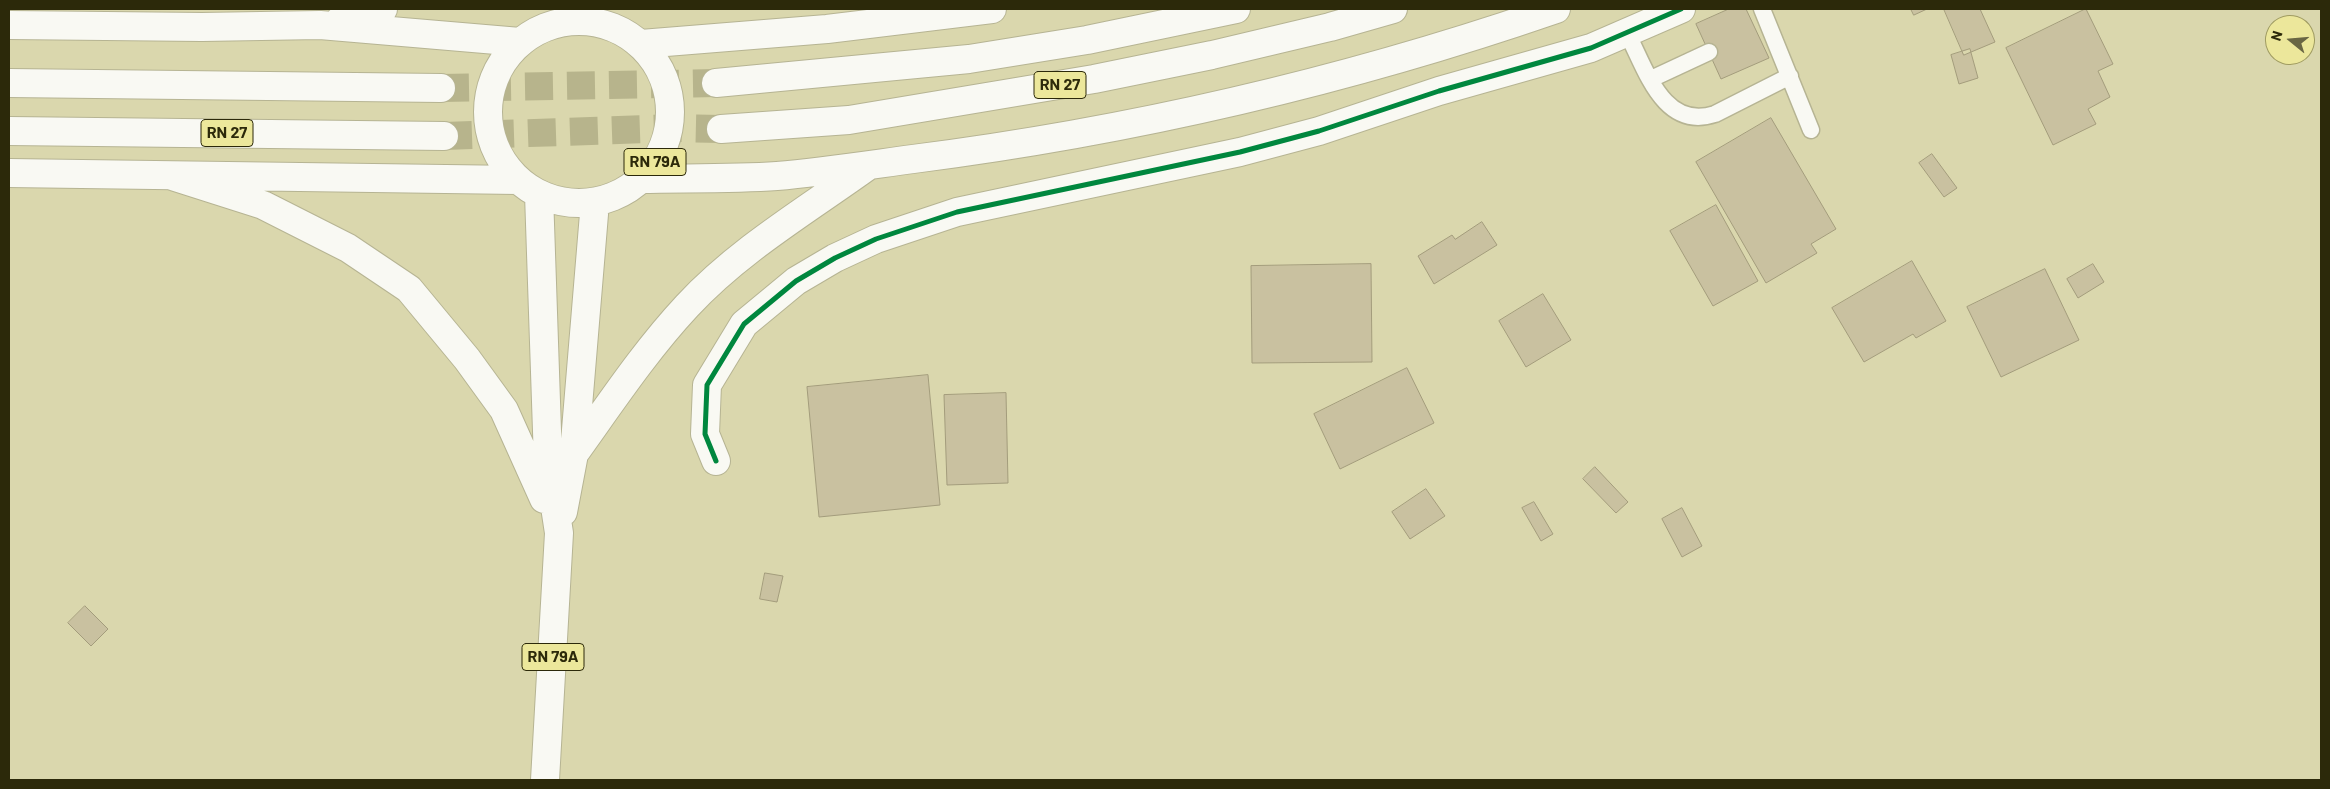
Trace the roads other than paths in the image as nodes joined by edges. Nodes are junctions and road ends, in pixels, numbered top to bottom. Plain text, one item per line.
1 (382, 9) edge
2 (878, 9) edge
3 (992, 9) edge
4 (1236, 9) edge
5 (1393, 9) edge
6 (1556, 9) edge
7 (1681, 9) edge
8 (1762, 9) edge
9 (616, 18) edge
10 (904, 21) junction
11 (9, 24) edge
12 (320, 25) junction
13 (529, 28) edge
14 (1627, 33) junction
15 (641, 44) junction
16 (1709, 52) dead end
17 (1790, 76) junction
18 (1651, 78) junction
19 (9, 83) edge
20 (716, 83) tunnel mouth
21 (441, 88) tunnel mouth
22 (721, 129) tunnel mouth
23 (1811, 130) dead end
24 (9, 131) edge
25 (444, 136) tunnel mouth
26 (870, 165) junction
27 (9, 174) edge
28 (172, 176) junction
29 (641, 179) junction
30 (529, 187) junction
31 (595, 202) junction
32 (574, 454) junction
33 (716, 461) dead end
34 (559, 533) junction
35 (545, 780) edge

1 - 12 main road
2 - 10 main road
3 - 10 main road
4 - 20 main road, RN 27
5 - 22 main road, RN 27
6 - 26 main road
7 - 14 main road
8 - 17 lane
9 - 13 main road, RN 79A
9 - 15 main road, RN 79A
10 - 15 main road
11 - 12 main road
12 - 13 main road
13 - 30 main road, RN 79A
14 - 18 lane
14 - 33 main road
15 - 29 main road, RN 79A
16 - 18 lane
17 - 18 lane
17 - 23 lane
19 - 21 main road
24 - 25 main road, RN 27
26 - 29 main road
26 - 32 main road
27 - 28 main road
28 - 30 main road
28 - 34 main road
29 - 31 main road, RN 79A
30 - 31 main road, RN 79A
30 - 34 main road, RN 79A
31 - 32 main road, RN 79A
32 - 34 main road, RN 79A
34 - 35 main road, RN 79A

